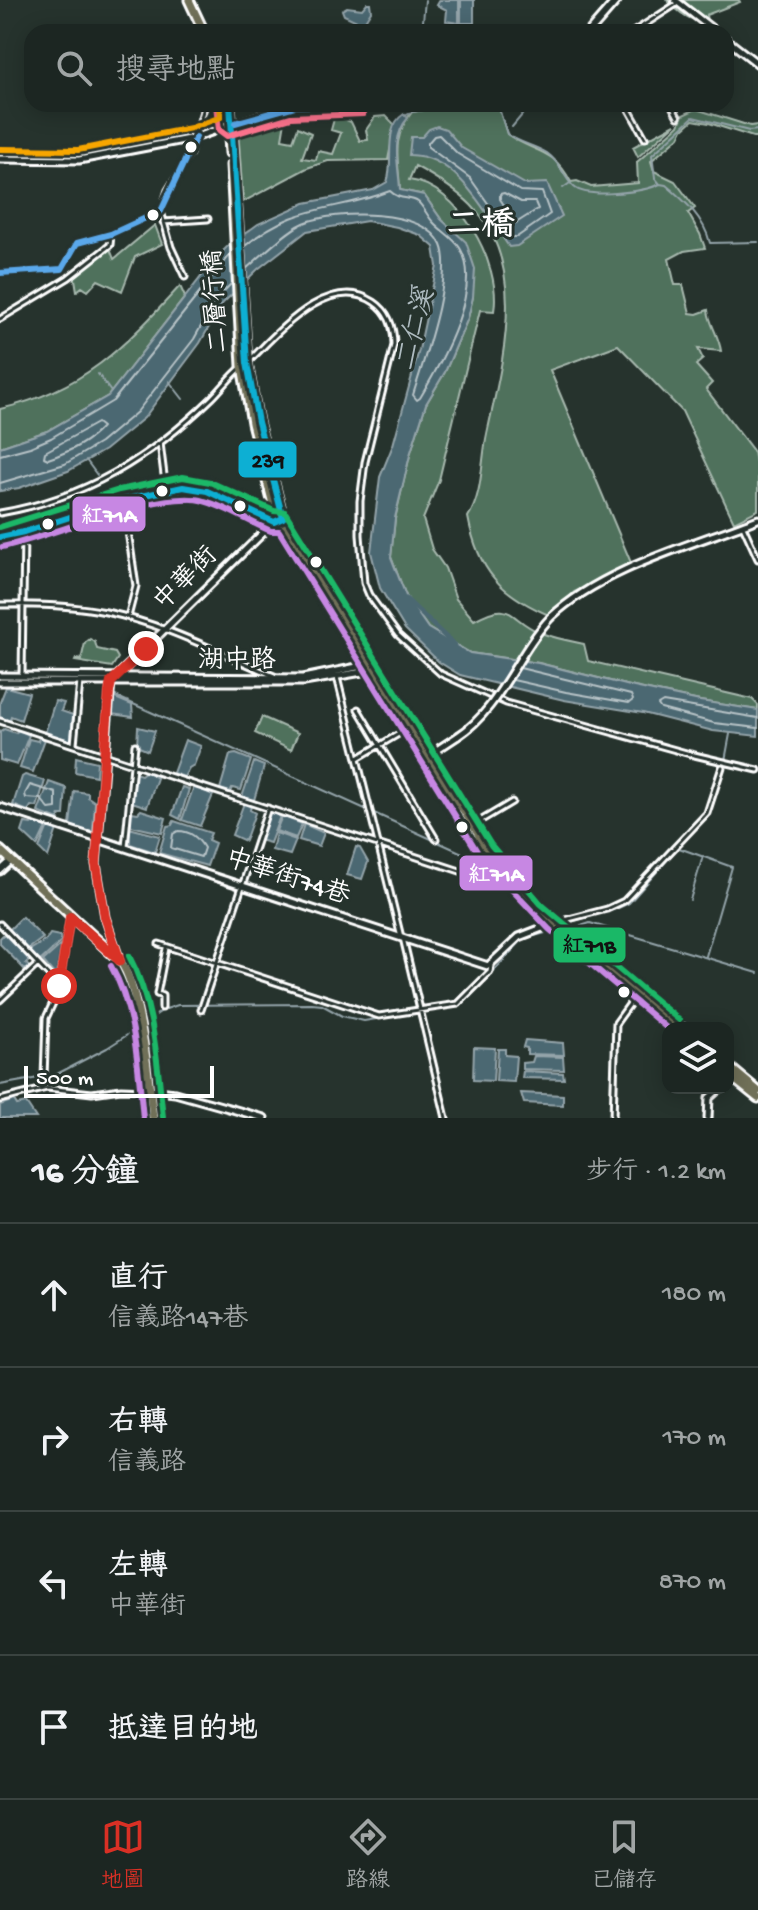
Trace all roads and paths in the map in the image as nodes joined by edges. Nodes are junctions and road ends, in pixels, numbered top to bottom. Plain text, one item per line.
1 (187, 0) edge
2 (617, 0) edge
3 (676, 1) edge
4 (198, 24) edge
5 (596, 24) edge
6 (644, 24) edge
7 (706, 24) edge
8 (734, 45) edge
9 (758, 64) edge
10 (203, 112) edge
11 (229, 112) edge
12 (274, 112) edge
13 (630, 112) edge
14 (675, 112) edge
15 (678, 117) dead end
16 (230, 125) junction
17 (196, 137) junction
18 (645, 138) dead end
19 (0, 159) edge
20 (161, 211) junction
21 (208, 219) dead end
22 (163, 222) junction
23 (111, 234) junction
24 (0, 273) edge
25 (185, 277) dead end
26 (0, 319) edge
27 (245, 364) junction
28 (160, 442) junction
29 (165, 483) dead end
30 (134, 498) junction
31 (0, 513) edge
32 (758, 519) edge
33 (278, 520) junction
34 (743, 525) junction
35 (24, 532) junction
36 (0, 537) edge
37 (758, 559) edge
38 (23, 604) junction
39 (0, 605) edge
40 (128, 618) junction
41 (166, 630) junction
42 (372, 668) junction
43 (337, 676) junction
44 (118, 677) junction
45 (0, 679) edge
46 (23, 679) junction
47 (278, 680) junction
48 (80, 682) junction
49 (111, 682) junction
50 (358, 709) dead end
51 (0, 721) edge
52 (407, 729) junction
53 (74, 744) junction
54 (135, 745) dead end
55 (380, 747) junction
56 (104, 754) junction
57 (427, 757) junction
58 (357, 759) junction
59 (133, 764) junction
60 (722, 767) dead end
61 (758, 770) edge
62 (512, 802) dead end
63 (0, 807) edge
64 (268, 808) junction
65 (472, 826) junction
66 (97, 838) junction
67 (436, 839) dead end
68 (379, 845) junction
69 (125, 847) junction
70 (0, 849) edge
71 (11, 861) junction
72 (0, 871) edge
73 (506, 881) junction
74 (243, 886) junction
75 (70, 917) junction
76 (0, 924) edge
77 (557, 927) junction
78 (402, 937) junction
79 (159, 944) dead end
80 (166, 947) junction
81 (120, 961) junction
82 (217, 963) junction
83 (38, 964) junction
84 (491, 966) junction
85 (59, 986) junction
86 (637, 994) junction
87 (0, 1000) edge
88 (162, 1008) dead end
89 (202, 1008) dead end
90 (421, 1013) junction
91 (667, 1022) edge
92 (674, 1022) edge
93 (734, 1076) edge
94 (734, 1077) edge
95 (44, 1078) dead end
96 (150, 1090) junction
97 (758, 1091) edge
98 (713, 1094) edge
99 (758, 1098) edge
100 (0, 1100) edge
101 (153, 1118) edge
102 (264, 1118) edge
103 (446, 1118) edge
104 (613, 1118) edge
105 (708, 1118) edge

1 - 4 main road
2 - 5 main road
3 - 6 street
3 - 7 street
8 - 9 street
10 - 17 street
11 - 16 main road, 二層行橋
12 - 16 main road
13 - 18 street
14 - 15 street
16 - 17 street
16 - 27 main road, 二層行橋
17 - 19 street
17 - 20 street
20 - 22 street
20 - 23 street
21 - 22 street
22 - 25 street
23 - 24 street
23 - 26 street
27 - 28 street
27 - 33 main road, 二層行橋
27 - 61 street
28 - 29 street
28 - 31 street
30 - 33 street
30 - 35 street
30 - 40 street
32 - 34 street
33 - 41 street, 中華街
33 - 42 main road, 二層行橋
34 - 37 street
34 - 57 street, bridge
35 - 36 street
35 - 38 street
38 - 39 street
38 - 40 street
38 - 46 street
40 - 41 street
41 - 44 street, 中華街
41 - 47 street
42 - 43 street, 湖中路
42 - 52 main road
42 - 57 main road
43 - 47 street, 湖中路
43 - 58 street
44 - 46 street, 湖中路
44 - 47 street, 湖中路
44 - 49 street, 中華街
45 - 46 street, 湖中路
46 - 48 street, 湖中路
47 - 49 street, 湖中路
48 - 49 street, 湖中路
48 - 53 street
49 - 56 street
50 - 55 street
51 - 53 street
52 - 55 street
52 - 57 main road
53 - 56 street
54 - 59 street
55 - 58 street
55 - 67 street
56 - 59 street
56 - 66 street
57 - 65 main road
57 - 73 main road
58 - 68 street
59 - 64 street
59 - 69 street
60 - 77 street
62 - 65 street
63 - 66 street, 中華街74巷
64 - 68 street
64 - 74 street
65 - 77 main road
66 - 69 street, 中華街74巷
66 - 81 street
68 - 73 street
68 - 78 street
69 - 74 street, 中華街74巷
70 - 71 main road
71 - 72 street
71 - 75 main road
73 - 77 main road
74 - 78 street, 中華街74巷
74 - 82 street
75 - 81 main road
75 - 85 street
76 - 83 street
77 - 84 street
77 - 86 main road
78 - 84 street, 中華街74巷
78 - 90 street
79 - 80 street
80 - 82 street
80 - 88 street
81 - 96 main road
82 - 89 street
82 - 90 street
83 - 85 street
83 - 87 street
84 - 90 street
85 - 95 street
86 - 91 main road
86 - 92 main road
86 - 104 street
90 - 103 street
93 - 97 main road
94 - 99 main road
96 - 100 street
96 - 101 main road
96 - 102 street
98 - 105 street

